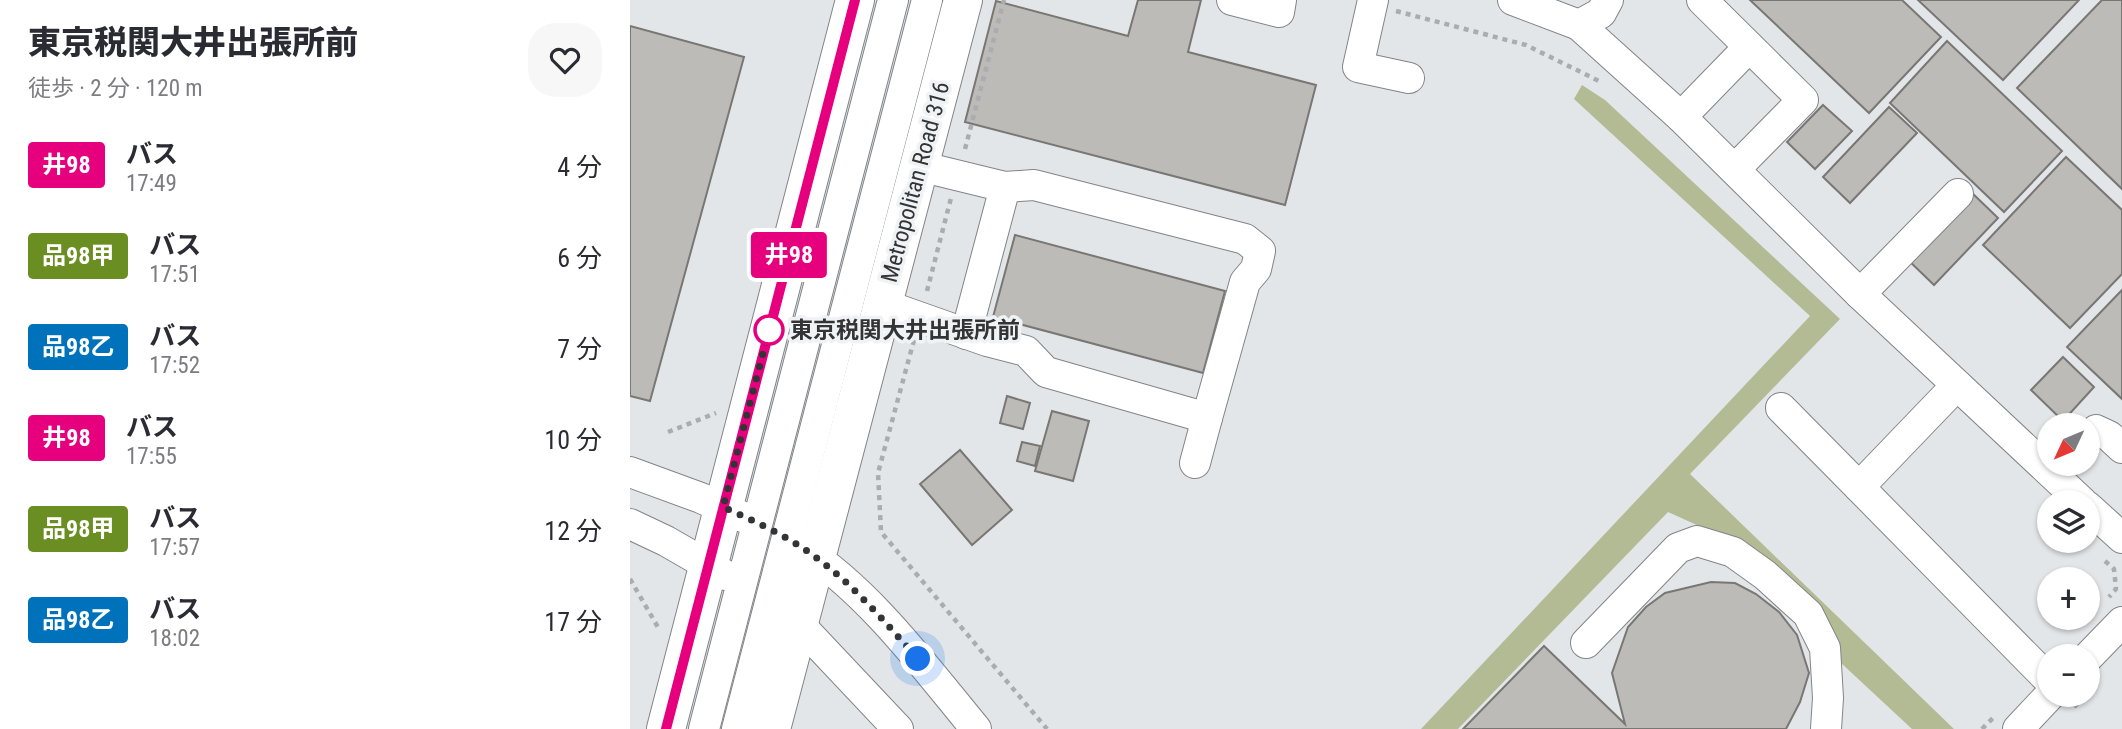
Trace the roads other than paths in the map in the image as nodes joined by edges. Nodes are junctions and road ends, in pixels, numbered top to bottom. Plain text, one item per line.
1 (855, 0) edge
2 (893, 0) edge
3 (928, 0) edge
4 (963, 0) edge
5 (1231, 0) edge
6 (1281, 0) edge
7 (1513, 0) edge
8 (1608, 0) edge
9 (1702, 0) edge
10 (1372, 2) edge
11 (1580, 12) edge
12 (1749, 47) junction
13 (1409, 78) dead end
14 (1681, 117) junction
15 (919, 166) junction
16 (1735, 169) junction
17 (1005, 187) junction
18 (1958, 194) dead end
19 (1860, 294) junction
20 (882, 304) junction
21 (966, 334) junction
22 (1957, 386) junction
23 (1781, 408) dead end
24 (1207, 418) junction
25 (2100, 432) edge
26 (2122, 448) edge
27 (2037, 453) edge
28 (1195, 463) dead end
29 (630, 472) edge
30 (2062, 476) edge
31 (1859, 487) junction
32 (2073, 490) edge
33 (723, 507) junction
34 (757, 523) junction
35 (630, 524) edge
36 (2100, 528) edge
37 (801, 547) junction
38 (2113, 549) edge
39 (708, 564) junction
40 (741, 585) junction
41 (2115, 610) edge
42 (784, 613) junction
43 (1586, 643) dead end
44 (2095, 644) edge
45 (918, 659) junction
46 (2037, 668) edge
47 (2039, 707) edge
48 (666, 729) edge
49 (704, 729) edge
50 (737, 729) edge
51 (771, 729) edge
52 (898, 729) edge
53 (976, 729) edge
54 (995, 729) edge
55 (1826, 729) edge
56 (2018, 729) edge

1 - 33 main road
2 - 34 street
3 - 37 street
4 - 15 main road, Metropolitan Road 316
5 - 6 street
7 - 11 street
8 - 11 street
9 - 12 street
10 - 13 street
11 - 14 street
12 - 14 street
12 - 16 street
14 - 16 street
15 - 17 street
15 - 20 main road, Metropolitan Road 316
16 - 19 street
17 - 21 street
17 - 24 street
18 - 19 street
19 - 22 street
20 - 21 street
20 - 37 main road, Metropolitan Road 316
21 - 24 street
22 - 27 street
22 - 31 street
23 - 31 street
24 - 28 street
25 - 26 street
29 - 33 street
30 - 32 street
31 - 46 street
33 - 34 street
33 - 39 main road
34 - 37 street
34 - 40 street
35 - 39 street
36 - 38 street
37 - 42 main road, Metropolitan Road 316
37 - 45 street
39 - 40 street
39 - 48 main road
40 - 42 street
40 - 49 street
41 - 44 street
42 - 50 street
42 - 51 main road, Metropolitan Road 316
42 - 52 street
43 - 55 street
45 - 53 street
45 - 54 street
47 - 56 street

